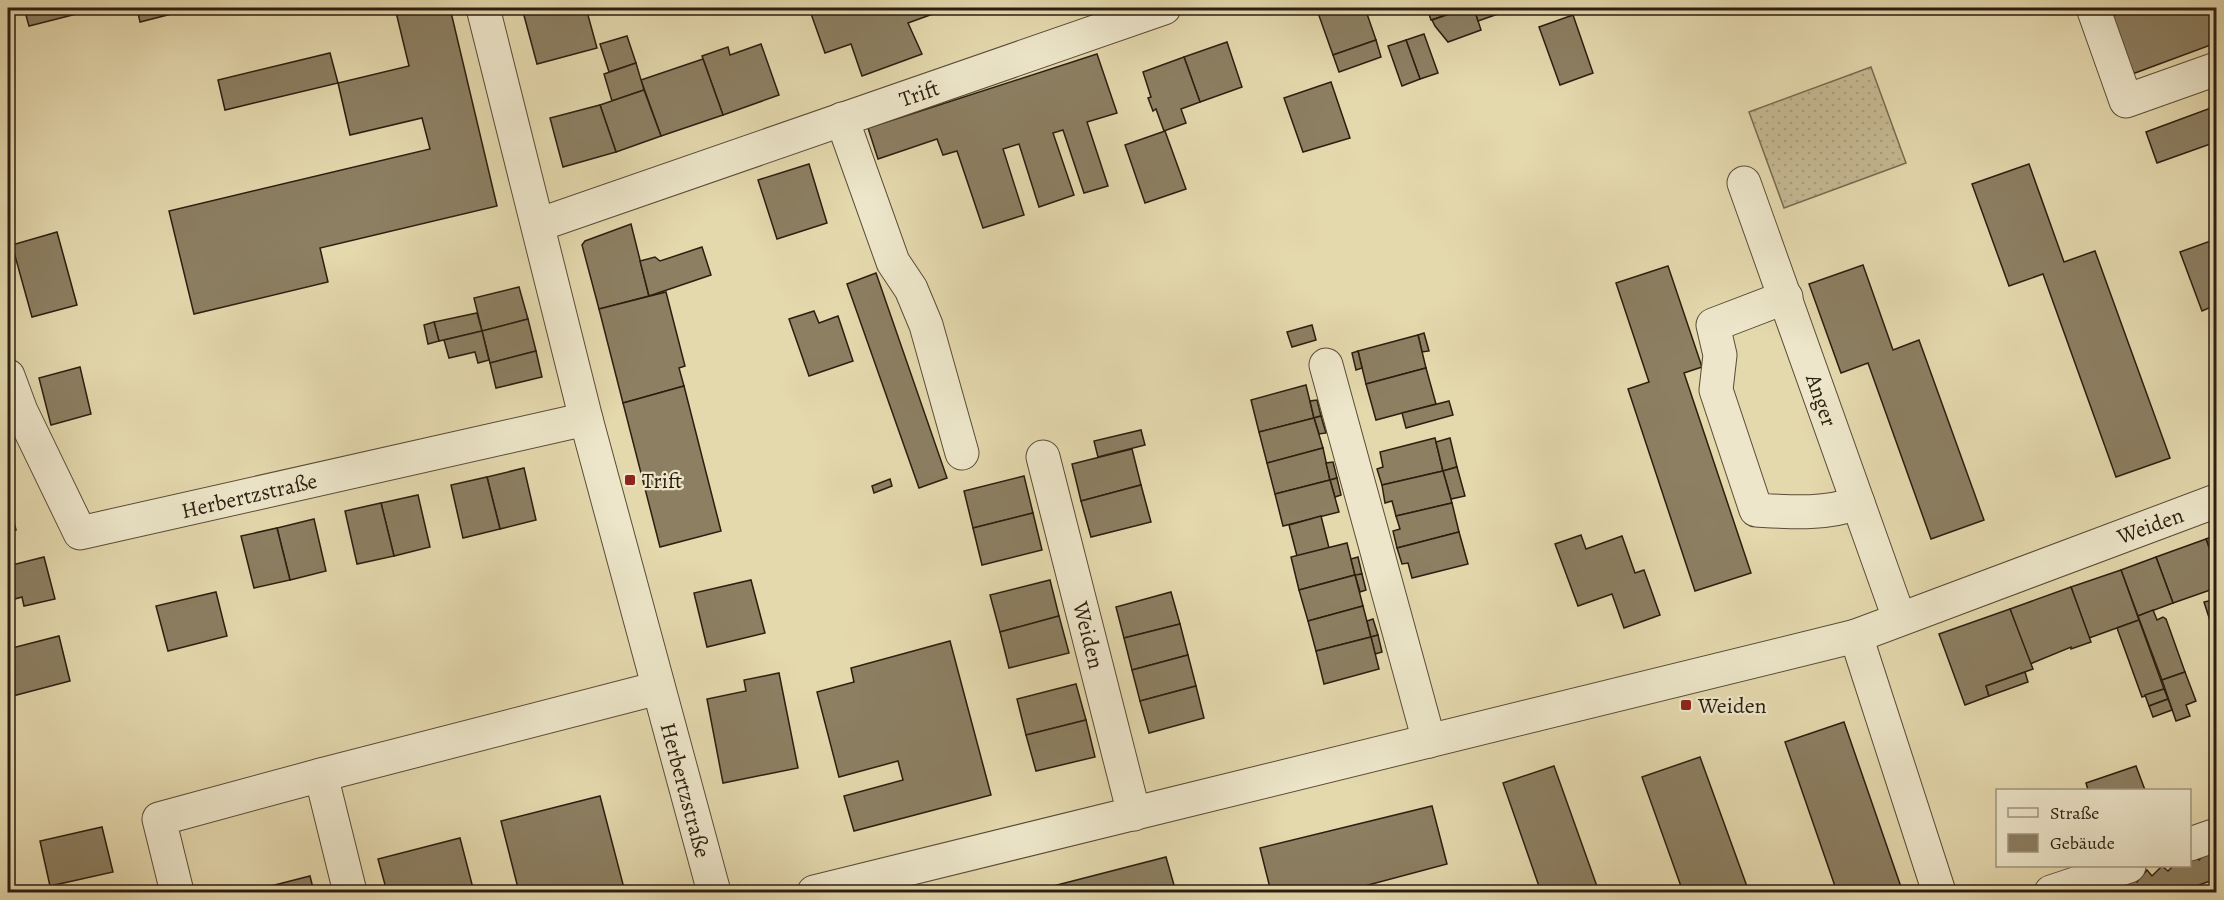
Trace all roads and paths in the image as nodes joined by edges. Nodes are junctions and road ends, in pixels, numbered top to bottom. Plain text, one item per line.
1 (483, 8) edge
2 (1164, 8) edge
3 (2093, 8) edge
4 (2217, 69) edge
5 (843, 120) junction
6 (1744, 183) dead end
7 (538, 225) junction
8 (1786, 297) junction
9 (1326, 365) dead end
10 (8, 376) edge
11 (586, 419) junction
12 (962, 453) dead end
13 (1043, 457) dead end
14 (2217, 501) edge
15 (1858, 503) junction
16 (1899, 618) junction
17 (1856, 636) junction
18 (658, 688) junction
19 (1429, 741) junction
20 (321, 775) junction
21 (1134, 814) junction
22 (2217, 835) edge
23 (2191, 844) edge
24 (2126, 867) edge
25 (177, 892) edge
26 (350, 892) edge
27 (714, 892) edge
28 (814, 892) edge
29 (1939, 892) edge
30 (2051, 892) edge

1 - 7 street, Herbertzstraße
2 - 5 street, Trift
3 - 4 street
5 - 7 street, Trift
5 - 12 street
6 - 8 street, Anger
7 - 11 street, Herbertzstraße
8 - 15 street, Anger
8 - 15 street
9 - 19 street
10 - 11 street, Herbertzstraße
11 - 18 street, Herbertzstraße
13 - 21 street, Weiden
14 - 16 street, Weiden
15 - 16 street, Anger
16 - 17 street, Weiden
17 - 19 street, Weiden
17 - 29 street
18 - 20 street
18 - 27 street, Herbertzstraße
19 - 21 street, Weiden
20 - 25 street
20 - 26 street
21 - 28 street, Weiden
22 - 23 street
24 - 30 street

